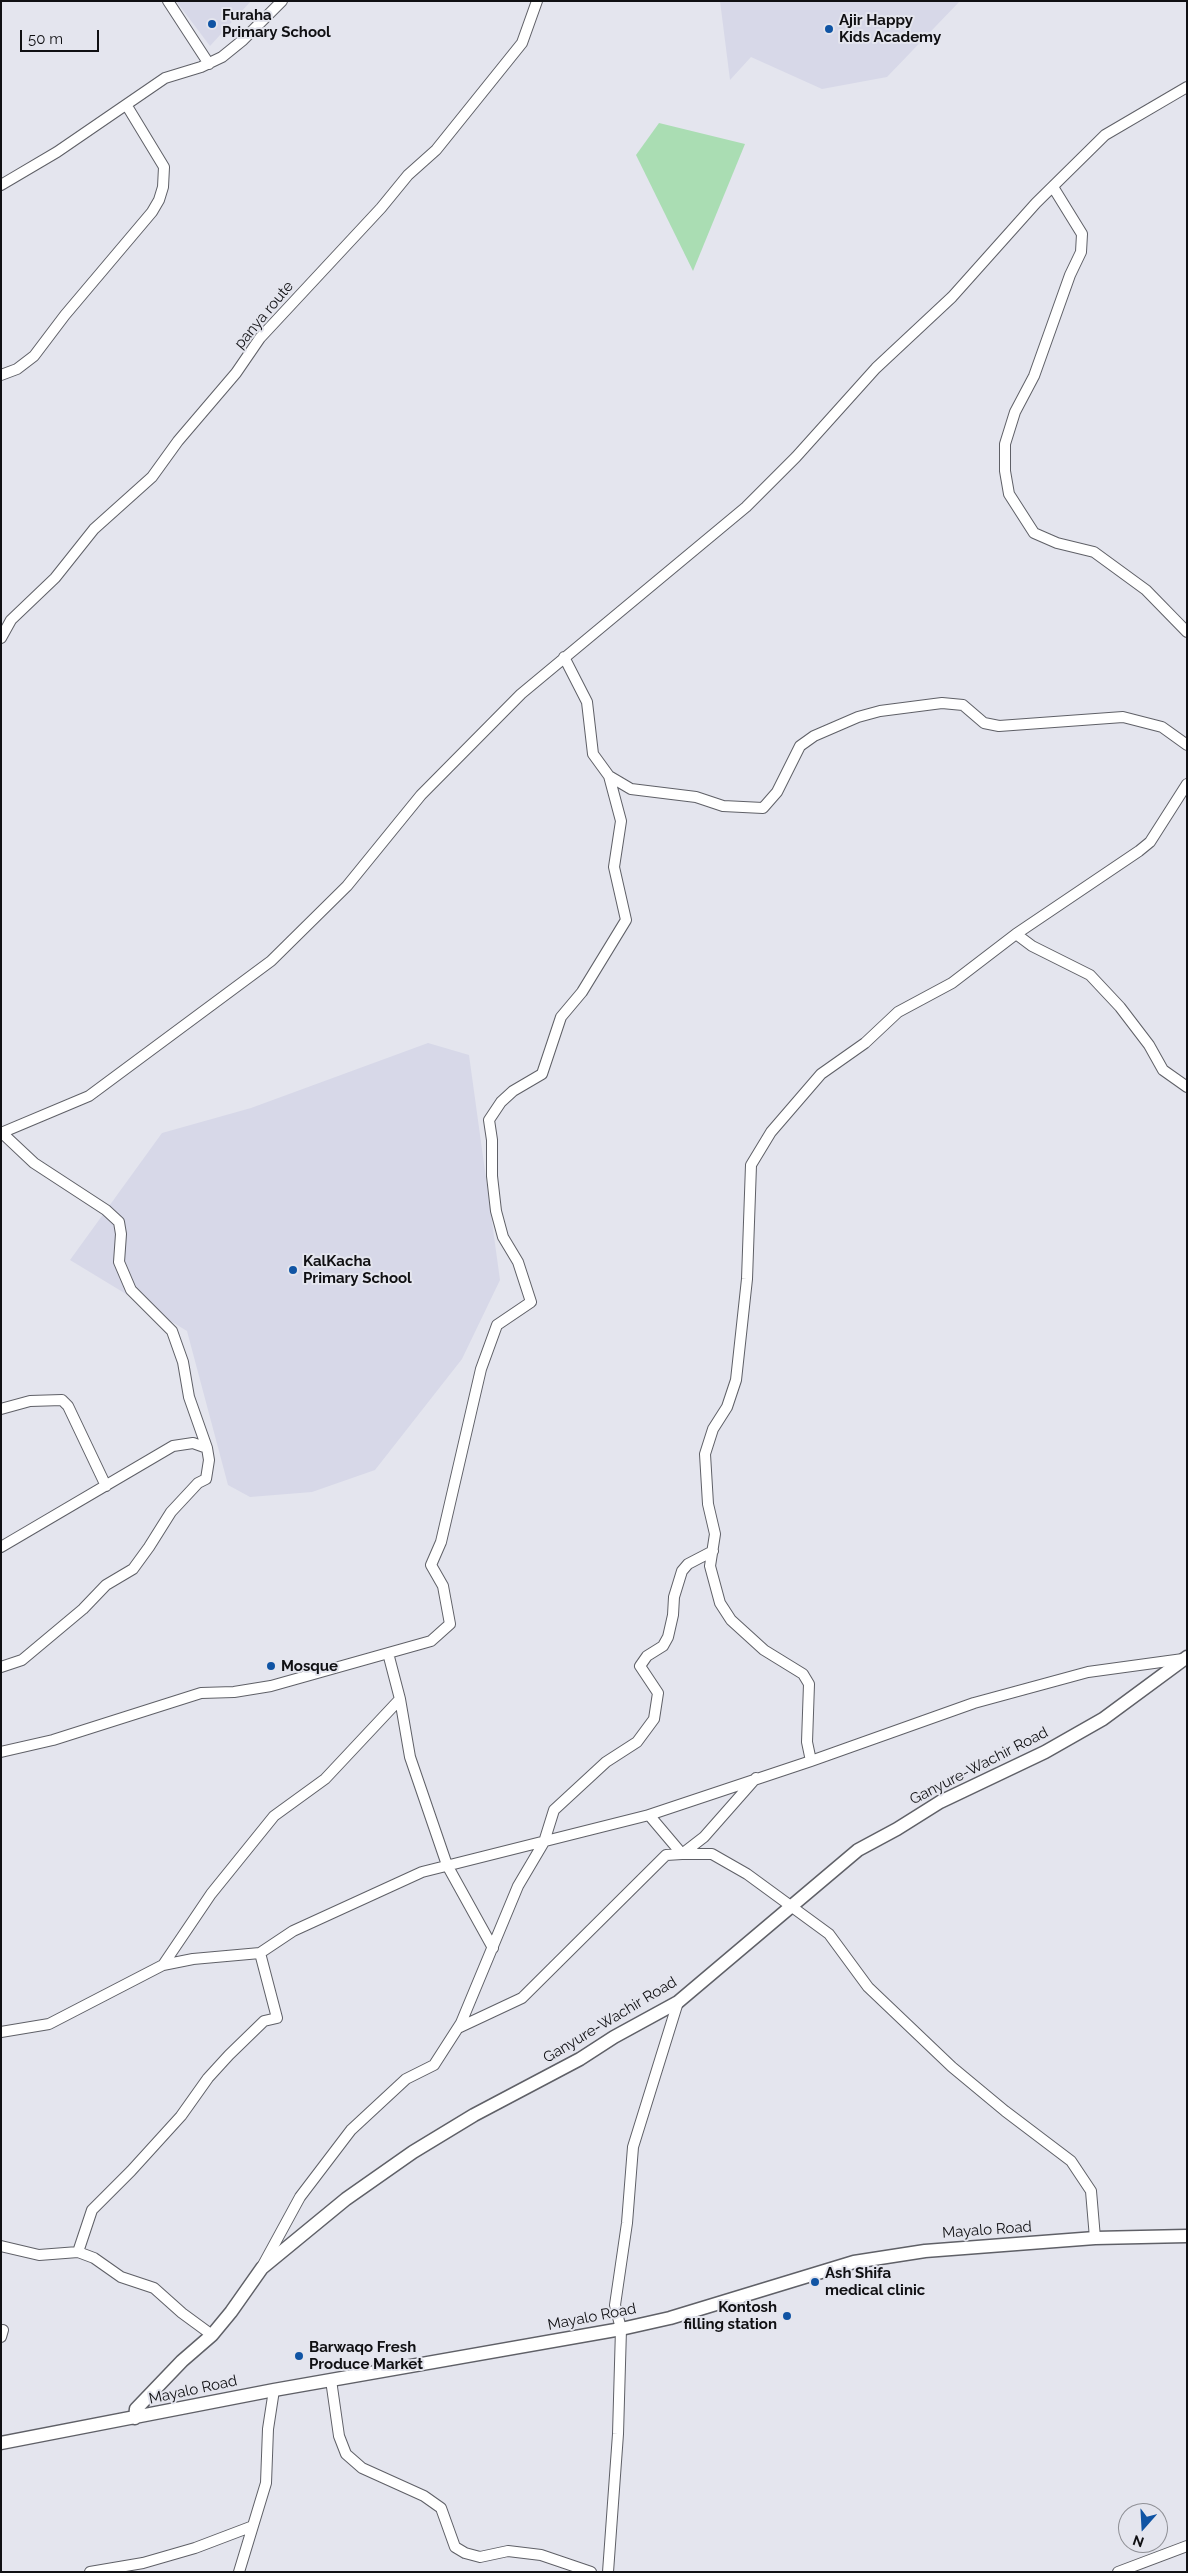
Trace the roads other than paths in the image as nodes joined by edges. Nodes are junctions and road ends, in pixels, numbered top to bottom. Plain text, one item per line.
1 (168, 1) edge
2 (282, 1) edge
3 (537, 1) edge
4 (209, 64) junction
5 (1187, 87) edge
6 (127, 106) junction
7 (1, 185) edge
8 (1053, 186) junction
9 (1, 375) edge
10 (11, 620) junction
11 (1, 624) edge
12 (1187, 632) edge
13 (1, 638) edge
14 (564, 657) junction
15 (1187, 745) edge
16 (609, 776) junction
17 (1187, 784) edge
18 (1016, 934) junction
19 (1187, 1087) edge
20 (2, 1133) edge
21 (1, 1409) edge
22 (207, 1448) junction
23 (106, 1486) junction
24 (1, 1547) edge
25 (713, 1551) junction
26 (388, 1653) junction
27 (1185, 1658) edge
28 (1, 1667) edge
29 (400, 1699) junction
30 (1, 1752) edge
31 (811, 1761) junction
32 (756, 1778) junction
33 (649, 1815) junction
34 (544, 1842) junction
35 (682, 1854) junction
36 (447, 1865) junction
37 (790, 1906) junction
38 (493, 1948) junction
39 (260, 1954) junction
40 (163, 1965) junction
41 (678, 2002) junction
42 (458, 2028) junction
43 (1, 2032) edge
44 (1187, 2236) edge
45 (1095, 2238) junction
46 (1, 2246) edge
47 (78, 2252) junction
48 (262, 2268) junction
49 (621, 2329) junction
50 (212, 2335) junction
51 (331, 2380) junction
52 (274, 2390) junction
53 (135, 2418) junction
54 (1, 2443) edge
55 (253, 2526) junction
56 (1187, 2546) edge
57 (90, 2572) edge
58 (240, 2572) edge
59 (591, 2572) edge
60 (608, 2572) edge
61 (1118, 2572) edge

1 - 4 street
2 - 4 street
3 - 10 street, panya route
4 - 6 street
5 - 8 street
6 - 7 street
6 - 9 street
8 - 12 street
8 - 14 street
10 - 11 street
10 - 13 street, panya route
14 - 16 street
14 - 20 street
15 - 16 street
16 - 26 street
17 - 18 street
18 - 19 street
18 - 25 street
20 - 22 street
21 - 23 street
22 - 23 street
22 - 28 street
23 - 24 street
25 - 31 street
25 - 34 street
26 - 29 street
26 - 30 street
27 - 31 street
27 - 37 street, Ganyure-Wachir Road
29 - 36 street
29 - 40 street
31 - 32 street
32 - 33 street
32 - 35 street
33 - 34 street
33 - 35 street
34 - 36 street
34 - 38 street
35 - 37 street
35 - 42 street
36 - 38 street
36 - 39 street
37 - 41 street, Ganyure-Wachir Road
37 - 45 street
38 - 42 street
39 - 40 street
39 - 47 street
40 - 43 street
41 - 48 street, Ganyure-Wachir Road
41 - 49 street
42 - 48 street
44 - 45 street, Mayalo Road
45 - 49 street, Mayalo Road
46 - 47 street
47 - 50 street
48 - 50 street, Ganyure-Wachir Road
49 - 51 street, Mayalo Road
49 - 60 street
50 - 53 street, Ganyure-Wachir Road
51 - 52 street, Mayalo Road
51 - 59 street
52 - 53 street, Mayalo Road
52 - 55 street
53 - 54 street, Mayalo Road
55 - 57 street
55 - 58 street
56 - 61 street

